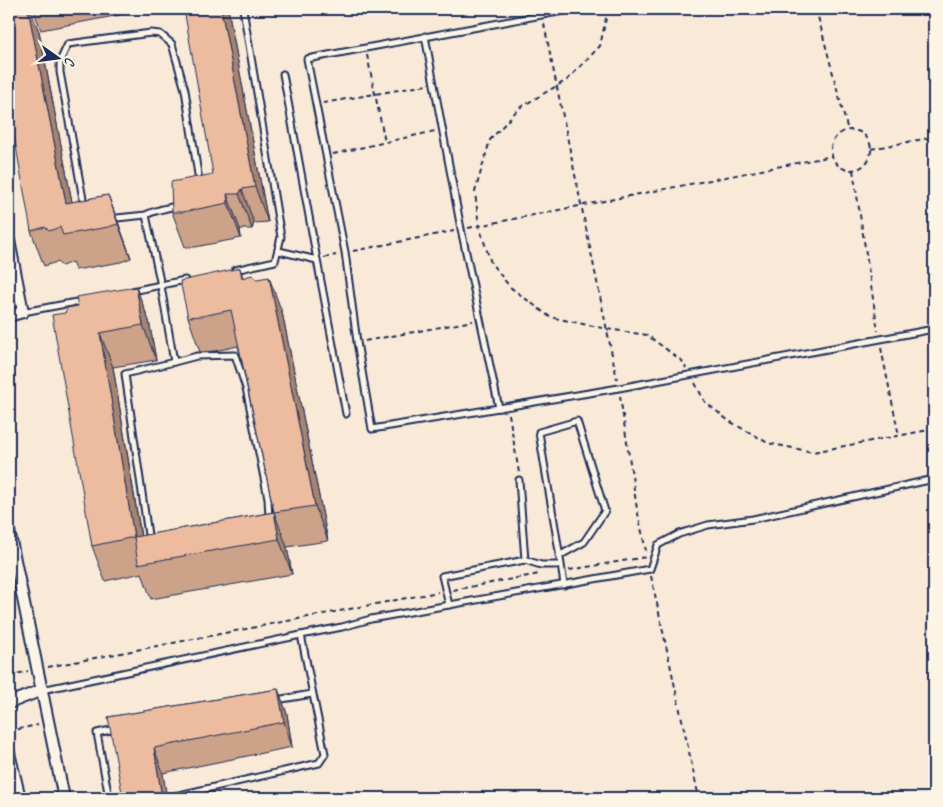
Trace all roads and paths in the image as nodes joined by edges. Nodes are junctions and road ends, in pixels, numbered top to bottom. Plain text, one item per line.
1 (243, 9) edge
2 (574, 9) edge
3 (608, 9) edge
4 (816, 9) edge
5 (542, 15) junction
6 (425, 36) junction
7 (366, 48) junction
8 (283, 74) dead end
9 (434, 84) junction
10 (556, 85) junction
11 (375, 94) junction
12 (316, 105) junction
13 (443, 130) junction
14 (848, 131) junction
15 (934, 137) edge
16 (385, 142) junction
17 (871, 149) junction
18 (326, 155) junction
19 (832, 156) junction
20 (853, 170) junction
21 (581, 205) junction
22 (146, 215) junction
23 (479, 226) junction
24 (461, 229) junction
25 (9, 240) edge
26 (279, 251) junction
27 (345, 252) junction
28 (317, 260) junction
29 (228, 271) edge
30 (190, 279) edge
31 (161, 286) junction
32 (124, 293) edge
33 (88, 300) edge
34 (23, 312) junction
35 (9, 316) edge
36 (480, 319) junction
37 (607, 329) junction
38 (934, 329) edge
39 (879, 339) junction
40 (357, 342) junction
41 (174, 362) junction
42 (690, 375) junction
43 (619, 388) junction
44 (508, 407) junction
45 (499, 408) junction
46 (346, 414) dead end
47 (934, 429) edge
48 (899, 436) junction
49 (934, 479) edge
50 (519, 480) joint
51 (269, 526) edge
52 (9, 531) edge
53 (162, 545) edge
54 (559, 556) junction
55 (647, 557) junction
56 (525, 560) junction
57 (560, 564) junction
58 (650, 568) junction
59 (547, 572) dead end
60 (563, 577) junction
61 (564, 585) junction
62 (445, 591) junction
63 (449, 605) junction
64 (301, 634) junction
65 (37, 669) junction
66 (9, 676) edge
67 (42, 690) junction
68 (312, 694) junction
69 (273, 701) edge
70 (9, 703) edge
71 (48, 722) junction
72 (126, 727) edge
73 (9, 731) edge
74 (9, 752) edge
75 (20, 798) edge
76 (64, 798) edge
77 (109, 798) edge
78 (176, 798) edge
79 (699, 798) edge

1 - 26 lane
2 - 5 lane
3 - 10 path
4 - 14 path
5 - 6 lane
5 - 10 path
6 - 7 lane
6 - 9 lane
7 - 11 path
7 - 12 lane
8 - 28 lane
9 - 11 path
9 - 13 lane
10 - 21 path
10 - 23 path
11 - 12 path
11 - 16 path
12 - 18 lane
13 - 16 path
13 - 24 lane
14 - 17 path
14 - 19 path
15 - 17 path
16 - 18 path
17 - 20 path
18 - 27 lane
19 - 20 path
19 - 21 path
20 - 39 path
21 - 23 path
21 - 37 path
22 - 22 lane
22 - 31 lane
23 - 24 path
23 - 37 path
24 - 27 path
24 - 36 lane
25 - 34 street
26 - 28 lane
26 - 29 lane
27 - 28 path
27 - 40 lane
28 - 46 lane
30 - 31 lane
31 - 32 lane
31 - 41 lane
33 - 34 lane
34 - 35 street
36 - 40 path
36 - 45 lane
37 - 42 path
37 - 43 path
38 - 39 lane
39 - 42 lane
39 - 48 path
40 - 45 lane
41 - 51 lane
41 - 53 lane
42 - 43 lane
42 - 48 path
43 - 44 lane
43 - 55 path
44 - 45 lane
44 - 50 path
47 - 48 path
49 - 58 lane
50 - 56 lane
52 - 65 street
54 - 54 lane
54 - 57 lane
55 - 58 path
55 - 60 path
56 - 57 lane
56 - 62 lane
57 - 60 lane
58 - 61 lane
58 - 79 path
59 - 62 path
60 - 61 lane
61 - 63 lane
62 - 63 lane
62 - 65 path
63 - 64 lane
64 - 67 lane
64 - 68 lane
65 - 66 path
65 - 67 street
67 - 70 street
67 - 71 street
68 - 69 lane
68 - 78 lane
71 - 73 path
71 - 76 street
72 - 77 lane
74 - 75 street

